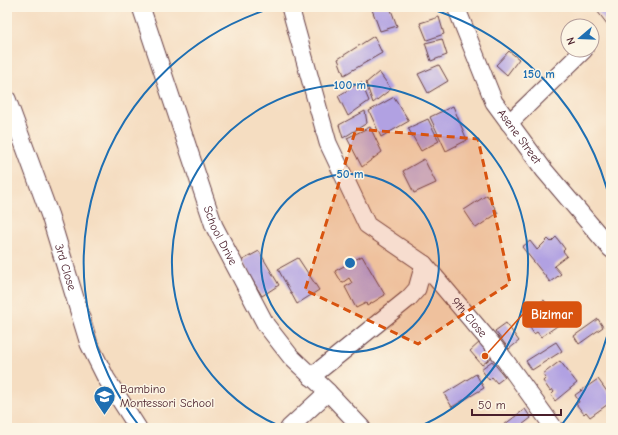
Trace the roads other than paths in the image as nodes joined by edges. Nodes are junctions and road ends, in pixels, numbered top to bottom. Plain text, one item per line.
1 (141, 7) edge
2 (290, 7) edge
3 (456, 7) edge
4 (575, 58) edge
5 (7, 99) edge
6 (508, 123) junction
7 (611, 249) edge
8 (424, 264) junction
9 (311, 377) junction
10 (328, 392) junction
11 (138, 428) edge
12 (290, 428) edge
13 (362, 428) edge
14 (554, 428) edge

1 - 9 street, School Drive
2 - 8 street, 9th Close
3 - 6 street, Asene Street
4 - 6 street
5 - 11 street, 3rd Close
6 - 7 street, Asene Street
8 - 9 street
8 - 14 street, 9th Close
9 - 10 street, School Drive
10 - 12 street
10 - 13 street, School Drive

